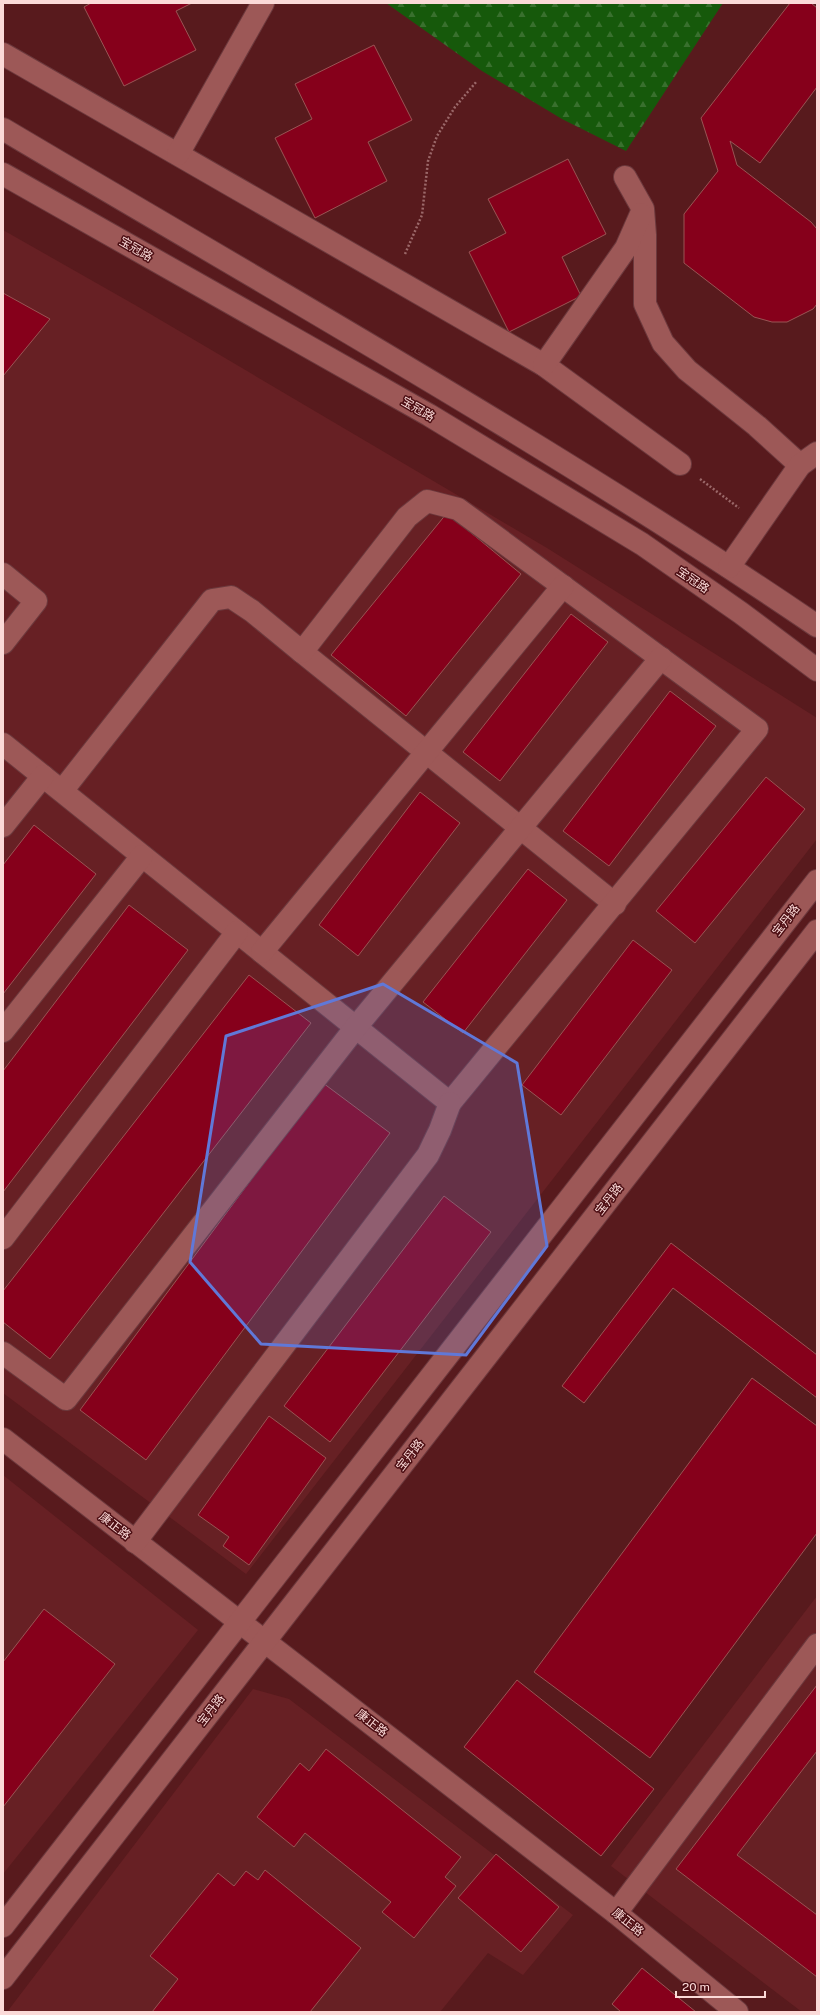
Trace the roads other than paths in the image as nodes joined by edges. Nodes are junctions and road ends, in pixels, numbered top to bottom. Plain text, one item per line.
1 (263, 3) edge
2 (3, 54) edge
3 (3, 128) edge
4 (178, 154) junction
5 (3, 174) edge
6 (625, 177) dead end
7 (643, 210) junction
8 (544, 365) junction
9 (809, 459) edge
10 (680, 464) road end
11 (730, 567) junction
12 (3, 574) edge
13 (563, 586) junction
14 (817, 626) edge
15 (3, 643) edge
16 (302, 652) junction
17 (661, 658) junction
18 (817, 670) edge
19 (3, 744) edge
20 (426, 752) junction
21 (43, 776) junction
22 (62, 791) junction
23 (3, 826) edge
24 (521, 828) junction
25 (142, 856) junction
26 (817, 881) edge
27 (615, 904) junction
28 (817, 931) edge
29 (237, 932) junction
30 (262, 952) junction
31 (356, 1027) junction
32 (3, 1031) edge
33 (450, 1103) junction
34 (3, 1238) edge
35 (3, 1353) edge
36 (3, 1439) edge
37 (135, 1542) junction
38 (240, 1622) junction
39 (265, 1641) junction
40 (817, 1645) edge
41 (616, 1913) junction
42 (3, 1926) edge
43 (3, 1978) edge
44 (737, 2012) edge

1 - 4 street
2 - 4 street
3 - 11 street
4 - 8 street
5 - 18 street, 宝冠路
6 - 7 street
7 - 8 street
7 - 9 street
8 - 10 street
9 - 11 street
11 - 14 street
12 - 15 street
13 - 16 street
13 - 17 street
13 - 20 street
16 - 20 street
16 - 22 street
17 - 24 street
17 - 27 street
19 - 21 street
20 - 24 street
20 - 30 street
21 - 22 street
21 - 23 street
22 - 25 street
24 - 27 street
24 - 31 street
25 - 29 street
25 - 32 street
26 - 38 street, 宝丹路
27 - 33 street
28 - 39 street, 宝丹路
29 - 30 street
29 - 34 street
30 - 31 street
31 - 33 street
31 - 35 street
33 - 37 street
36 - 37 street, 康正路
37 - 38 street, 康正路
38 - 39 street, 康正路
38 - 42 street, 宝丹路
39 - 41 street, 康正路
39 - 43 street, 宝丹路
40 - 41 street
41 - 44 street, 康正路

